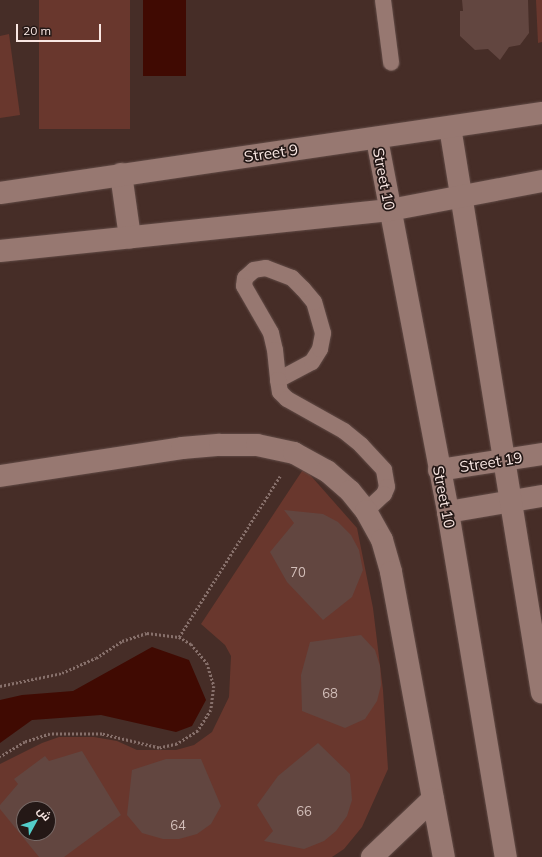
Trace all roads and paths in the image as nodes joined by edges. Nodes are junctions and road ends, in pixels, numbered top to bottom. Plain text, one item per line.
1 (383, 0) edge
2 (391, 62) dead end
3 (542, 113) edge
4 (450, 127) junction
5 (377, 139) junction
6 (120, 174) junction
7 (542, 181) edge
8 (0, 192) edge
9 (461, 198) junction
10 (390, 210) junction
11 (130, 237) junction
12 (0, 251) edge
13 (278, 380) junction
14 (294, 453) junction
15 (542, 454) edge
16 (504, 460) junction
17 (439, 470) junction
18 (0, 476) edge
19 (542, 496) edge
20 (511, 500) junction
21 (366, 511) junction
22 (448, 512) junction
23 (179, 637) junction
24 (0, 686) edge
25 (542, 693) edge
26 (0, 757) edge
27 (433, 799) junction
28 (372, 857) edge
29 (444, 857) edge
30 (506, 857) edge

1 - 2 lane
3 - 4 street, Street 9
4 - 5 street, Street 9
4 - 9 street
5 - 6 street, Street 9
5 - 10 street, Street 10
6 - 8 street, Street 9
6 - 11 street
7 - 9 street
9 - 10 street
9 - 16 street
10 - 11 street
10 - 17 street, Street 10
11 - 12 street
13 - 13 lane
13 - 21 lane
14 - 18 street
14 - 21 street
14 - 23 path
15 - 16 street, Street 19
16 - 17 street, Street 19
16 - 20 street
17 - 22 street, Street 10
19 - 20 street
20 - 22 street
20 - 25 street
21 - 27 street
22 - 30 street, Street 10
23 - 24 path
23 - 26 path
27 - 28 street
27 - 29 street

